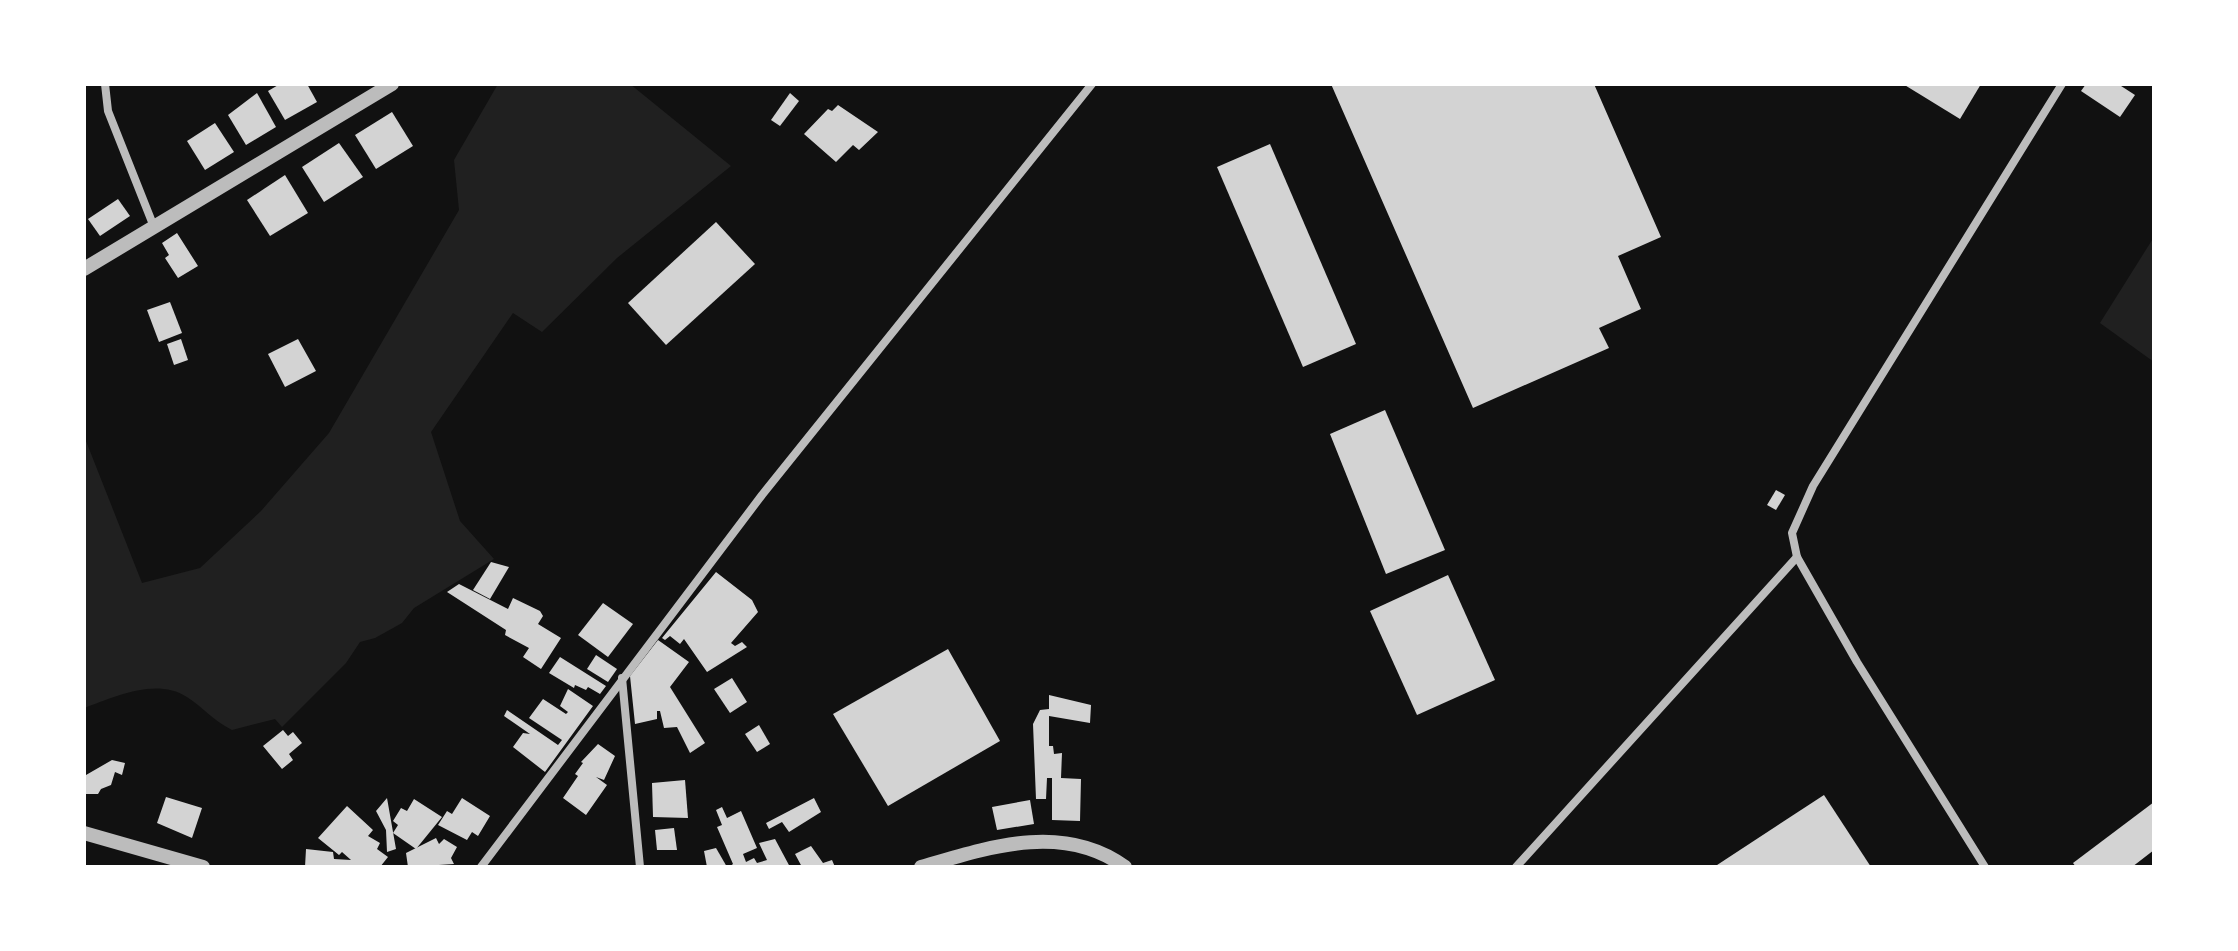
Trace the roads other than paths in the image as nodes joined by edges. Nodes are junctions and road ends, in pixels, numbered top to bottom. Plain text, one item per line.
1 (105, 84) edge
2 (392, 84) edge
3 (1092, 84) edge
4 (2062, 84) edge
5 (154, 227) junction
6 (84, 269) edge
7 (1797, 557) junction
8 (622, 677) junction
9 (84, 833) edge
10 (947, 864) edge
11 (203, 867) edge
12 (481, 867) edge
13 (640, 867) edge
14 (921, 867) edge
15 (1125, 867) edge
16 (1516, 867) edge
17 (1985, 867) edge

1 - 5 street
2 - 5 street
3 - 8 street
4 - 7 street
5 - 6 street
7 - 16 street
7 - 17 street
8 - 12 street
8 - 13 street
9 - 11 street
10 - 14 street
10 - 15 street

